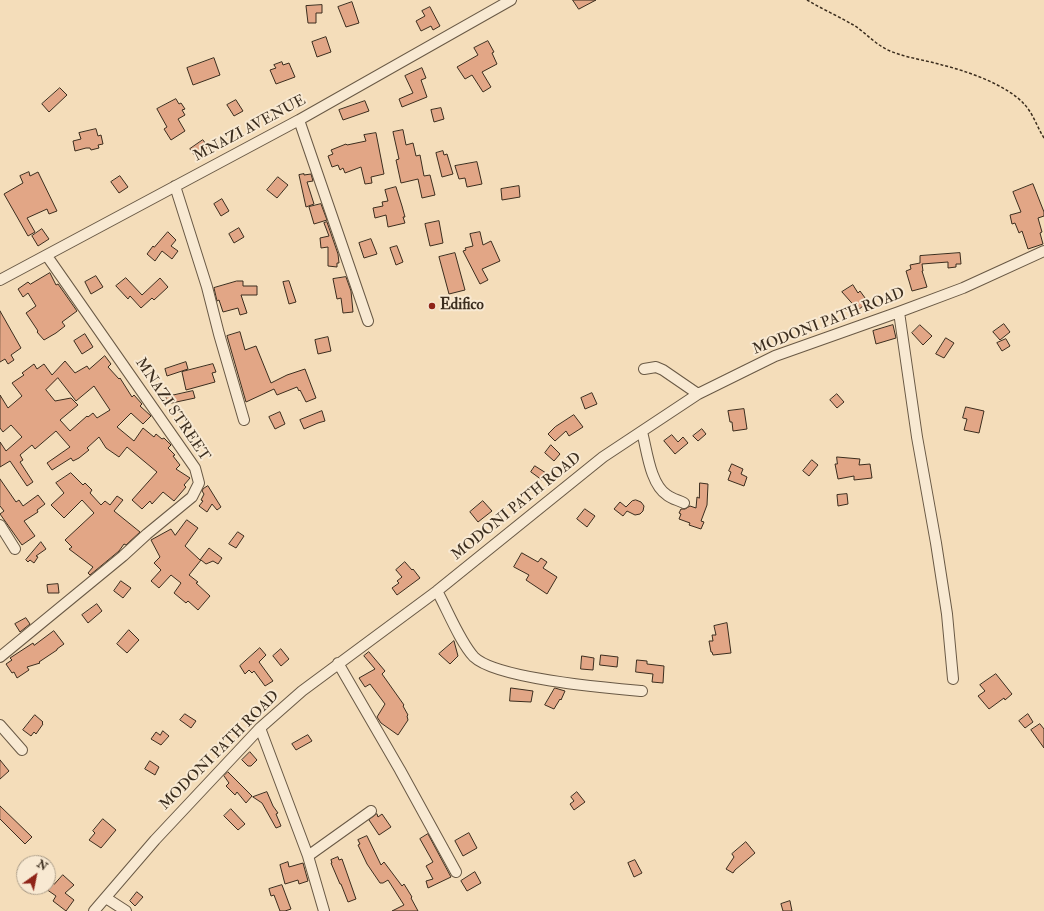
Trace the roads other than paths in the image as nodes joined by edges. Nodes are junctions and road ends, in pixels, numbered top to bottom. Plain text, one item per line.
1 (511, 0) edge
2 (299, 120) junction
3 (175, 186) junction
4 (1044, 251) edge
5 (46, 256) junction
6 (0, 280) edge
7 (899, 312) junction
8 (368, 321) dead end
9 (644, 369) dead end
10 (698, 394) junction
11 (244, 420) dead end
12 (642, 432) junction
13 (684, 503) dead end
14 (0, 525) edge
15 (15, 549) dead end
16 (437, 590) junction
17 (0, 657) edge
18 (338, 663) junction
19 (953, 679) dead end
20 (642, 691) dead end
21 (0, 725) edge
22 (260, 728) junction
23 (22, 750) dead end
24 (371, 811) dead end
25 (308, 856) junction
26 (456, 872) dead end
27 (106, 898) junction
28 (94, 911) edge
29 (126, 911) edge
30 (324, 911) edge

1 - 2 street, MNAZI AVENUE
2 - 3 street, MNAZI AVENUE
2 - 8 street
3 - 5 street, MNAZI AVENUE
3 - 11 street
4 - 7 street, MODONI PATH ROAD
5 - 6 street, MNAZI AVENUE
5 - 17 street, MNAZI STREET
7 - 10 street, MODONI PATH ROAD
7 - 19 street
9 - 10 street
10 - 12 street, MODONI PATH ROAD
12 - 13 street
12 - 16 street, MODONI PATH ROAD
14 - 15 street
16 - 18 street, MODONI PATH ROAD
16 - 20 street
18 - 22 street, MODONI PATH ROAD
18 - 26 street
21 - 23 street
22 - 25 street
22 - 27 street, MODONI PATH ROAD
24 - 25 street
25 - 30 street
27 - 28 street, MODONI PATH ROAD
27 - 29 street

